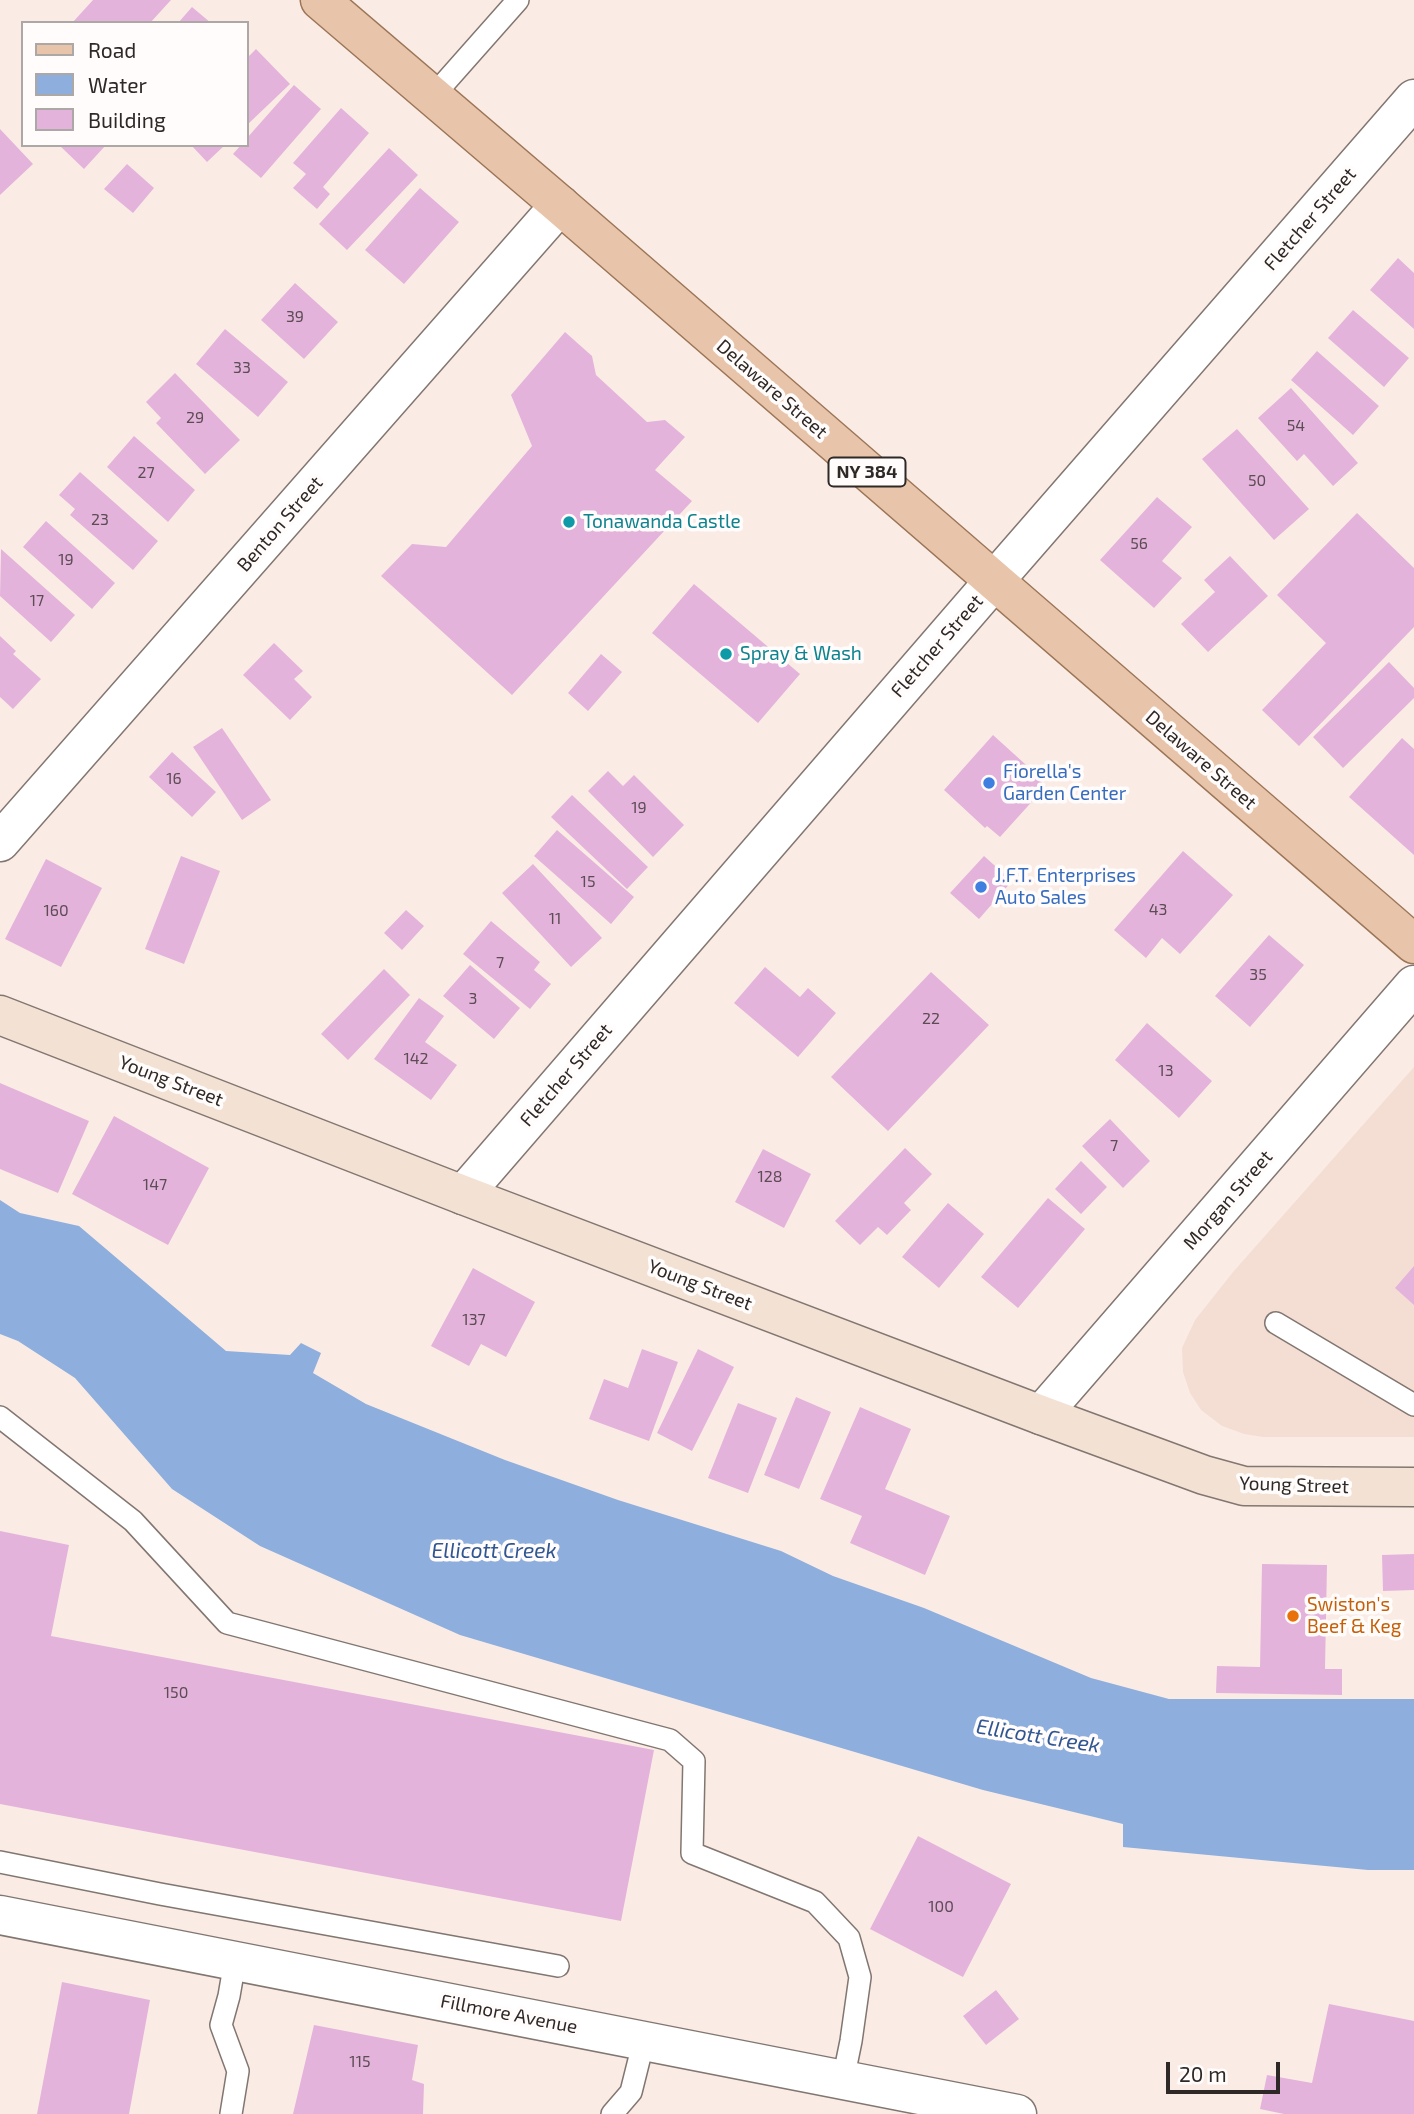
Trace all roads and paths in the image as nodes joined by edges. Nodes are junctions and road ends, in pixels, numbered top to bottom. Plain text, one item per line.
1 (320, 0) edge
2 (518, 0) edge
3 (433, 96) junction
4 (1414, 99) edge
5 (560, 205) junction
6 (994, 581) junction
7 (0, 842) edge
8 (1414, 944) edge
9 (1414, 985) edge
10 (0, 1015) edge
11 (463, 1195) junction
12 (1276, 1323) dead end
13 (1414, 1405) edge
14 (1041, 1415) junction
15 (0, 1417) edge
16 (1414, 1487) edge
17 (0, 1862) edge
18 (0, 1915) edge
19 (235, 1961) junction
20 (558, 1966) dead end
21 (644, 2040) junction
22 (843, 2080) junction
23 (881, 2102) edge
24 (231, 2114) edge
25 (612, 2114) edge
26 (1017, 2114) edge

1 - 3 main road, Delaware Street / NY 384
2 - 3 lane
3 - 5 main road, Delaware Street / NY 384
4 - 6 street, Fletcher Street
5 - 6 main road, Delaware Street / NY 384
5 - 7 street, Benton Street
6 - 8 main road, Delaware Street / NY 384
6 - 11 street, Fletcher Street
9 - 14 street, Morgan Street
10 - 11 street, Young Street
11 - 14 street, Young Street
12 - 13 lane
14 - 16 street, Young Street
15 - 22 lane
17 - 20 lane
18 - 19 street, Fillmore Avenue
19 - 21 street, Fillmore Avenue
19 - 24 lane
21 - 22 street, Fillmore Avenue
21 - 25 lane
22 - 23 street, Fillmore Avenue
23 - 26 street, Fillmore Avenue

